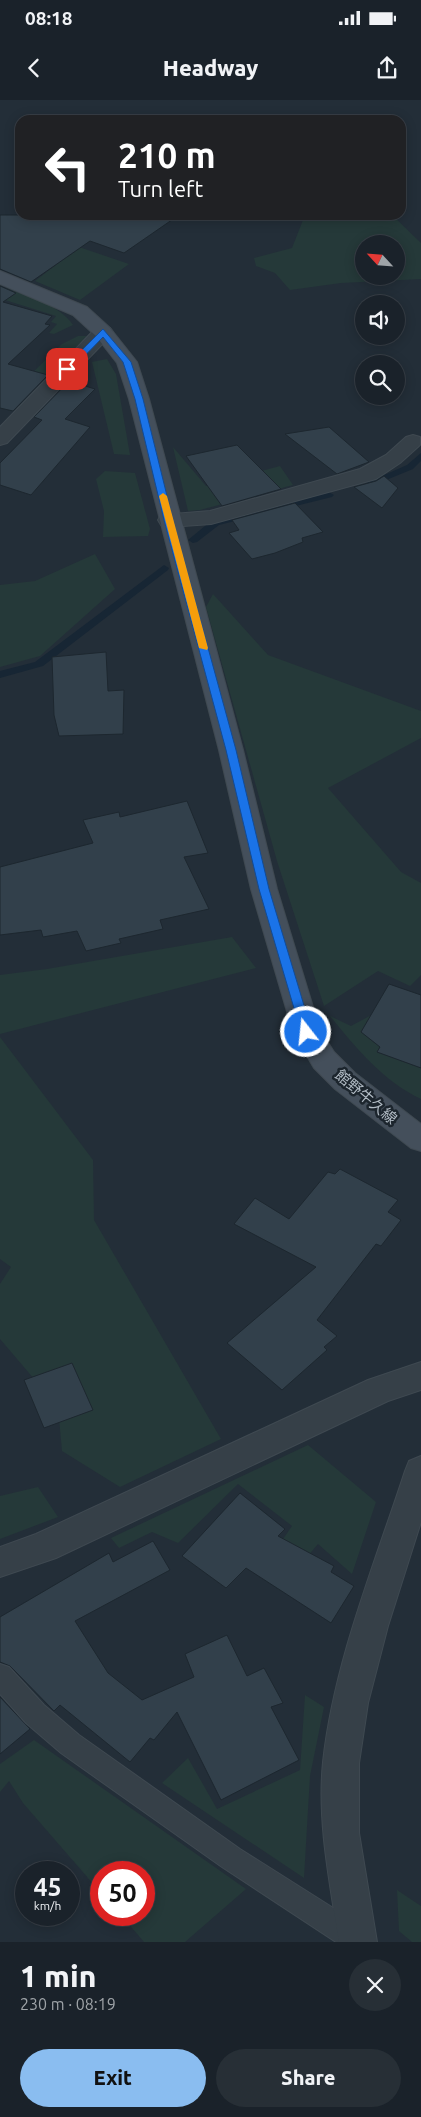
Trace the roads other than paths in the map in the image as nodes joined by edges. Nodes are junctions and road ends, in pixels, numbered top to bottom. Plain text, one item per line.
1 (0, 277) edge
2 (103, 332) junction
3 (0, 439) edge
4 (413, 441) dead end
5 (169, 520) junction
6 (421, 1140) edge
7 (421, 1376) edge
8 (421, 1472) edge
9 (0, 1562) edge
10 (0, 1676) edge
11 (358, 1941) edge

1 - 2 main road, 館野牛久線
2 - 3 street
2 - 5 main road, 館野牛久線
4 - 5 street
5 - 6 main road, 館野牛久線
7 - 9 street
8 - 11 street
10 - 11 lane

